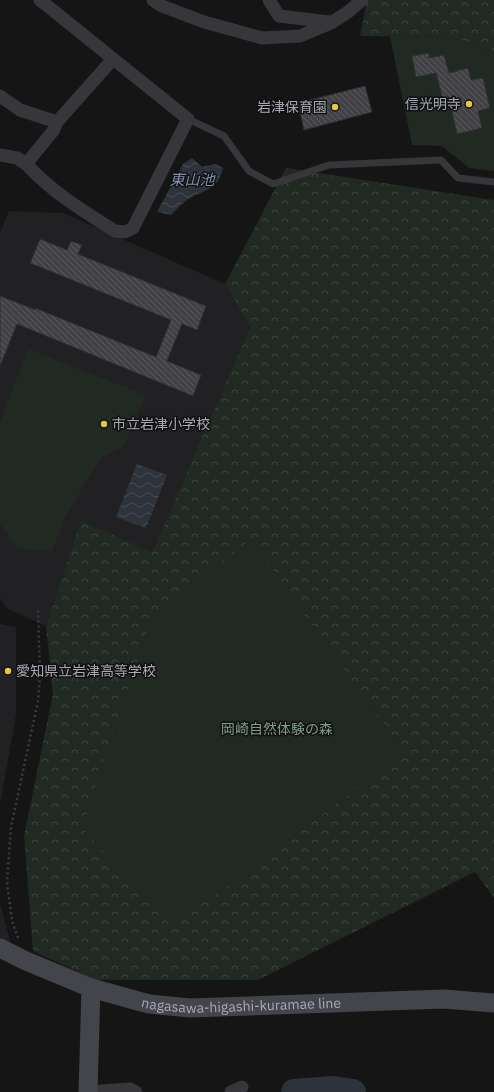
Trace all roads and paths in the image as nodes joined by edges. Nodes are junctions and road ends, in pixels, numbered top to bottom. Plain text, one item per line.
1 (40, 0) edge
2 (153, 0) edge
3 (269, 0) edge
4 (362, 0) edge
5 (331, 22) junction
6 (113, 59) junction
7 (0, 96) edge
8 (188, 119) junction
9 (57, 122) junction
10 (0, 155) edge
11 (26, 164) junction
12 (494, 182) edge
13 (38, 609) dead end
14 (0, 948) edge
15 (26, 961) junction
16 (91, 988) junction
17 (494, 1003) edge
18 (88, 1092) edge
19 (136, 1092) edge

1 - 6 street
2 - 5 street
3 - 5 street
4 - 5 street
6 - 8 street
6 - 9 street
7 - 9 street
8 - 11 street
8 - 12 lane
9 - 11 street
10 - 11 street
13 - 15 path
14 - 15 main road, nagasawa-higashi-kuramae line
15 - 16 main road, nagasawa-higashi-kuramae line
16 - 17 main road, nagasawa-higashi-kuramae line
16 - 18 main road
18 - 19 street

